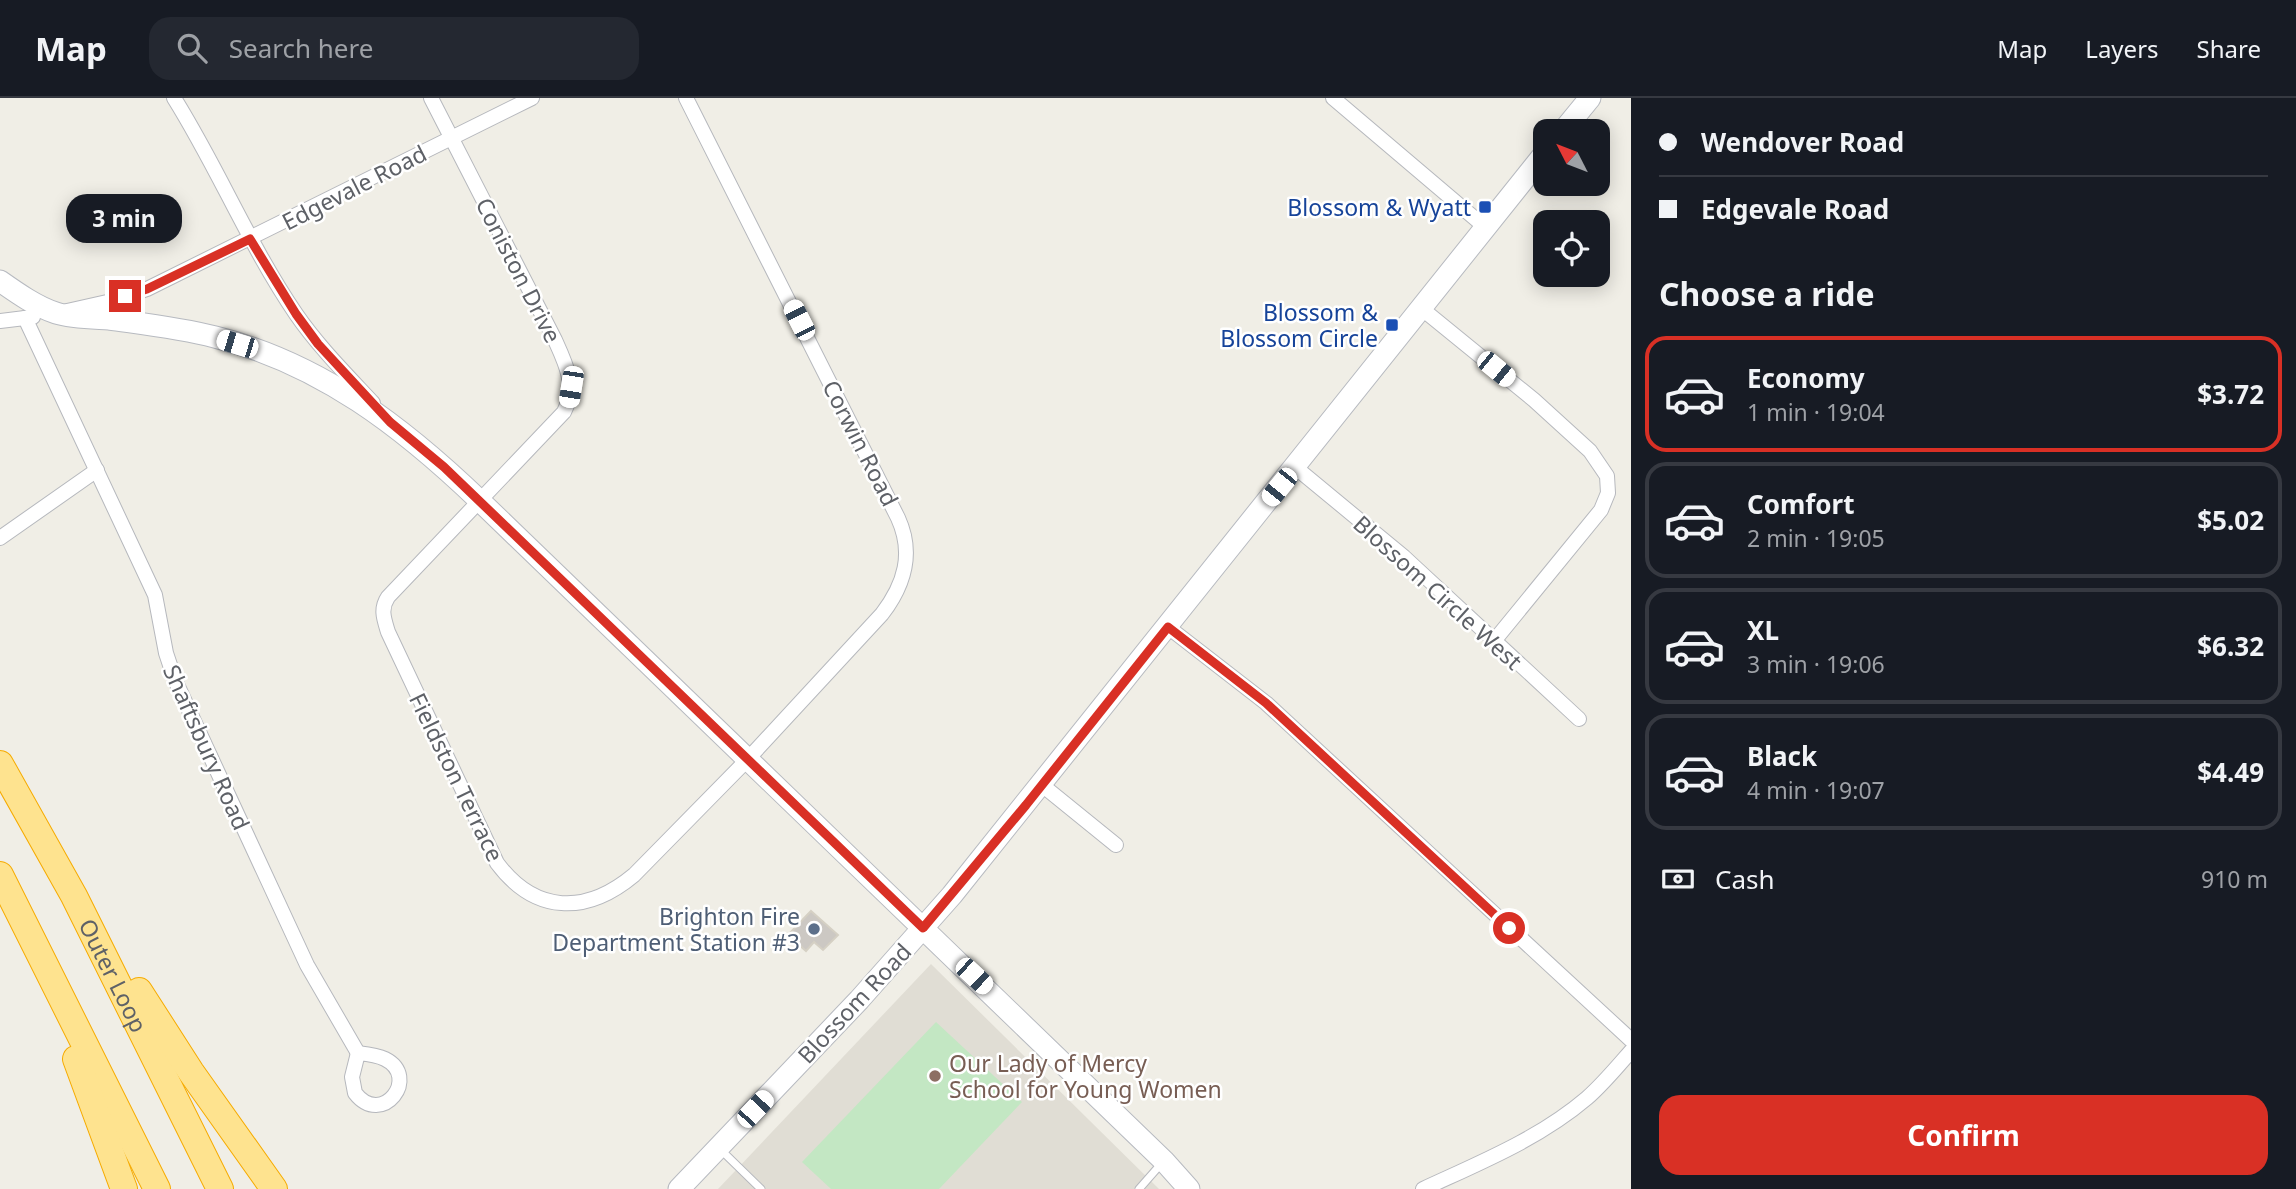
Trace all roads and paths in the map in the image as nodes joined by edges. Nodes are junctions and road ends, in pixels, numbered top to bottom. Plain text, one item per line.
1 (174, 98) edge
2 (431, 98) edge
3 (532, 98) edge
4 (686, 98) edge
5 (1333, 98) edge
6 (1590, 98) edge
7 (1573, 119) edge
8 (451, 139) junction
9 (1533, 168) edge
10 (1485, 227) junction
11 (250, 239) junction
12 (0, 281) edge
13 (1421, 308) junction
14 (56, 313) junction
15 (25, 318) junction
16 (0, 321) edge
17 (390, 422) junction
18 (1294, 467) junction
19 (97, 470) junction
20 (480, 501) junction
21 (0, 538) edge
22 (1168, 627) junction
23 (1494, 641) junction
24 (1579, 719) dead end
25 (747, 760) junction
26 (0, 764) edge
27 (1042, 785) junction
28 (24, 804) junction
29 (1116, 845) dead end
30 (0, 875) edge
31 (25, 923) junction
32 (923, 928) junction
33 (1631, 1040) edge
34 (1631, 1051) edge
35 (358, 1053) dead end
36 (719, 1147) junction
37 (1164, 1160) junction
38 (124, 1189) edge
39 (158, 1189) edge
40 (219, 1189) edge
41 (274, 1189) edge
42 (679, 1189) edge
43 (761, 1189) edge
44 (1139, 1189) edge
45 (1189, 1189) edge
46 (1423, 1189) edge

1 - 11 street
2 - 8 street, Coniston Drive
3 - 8 street, Edgevale Road
4 - 25 street, Corwin Road
5 - 10 street
6 - 7 street
8 - 11 street, Edgevale Road
8 - 20 street, Coniston Drive
9 - 10 street, Blossom Road
10 - 13 street, Blossom Road
11 - 14 street, Edgevale Road
11 - 17 street
12 - 14 street
13 - 18 street, Blossom Road
13 - 23 street
14 - 15 street, Edgevale Road
14 - 17 street
15 - 16 street, Edgevale Road
15 - 19 street, Shaftsbury Road
17 - 20 street
18 - 22 street, Blossom Road
18 - 23 street, Blossom Circle West
19 - 21 street
19 - 35 street, Shaftsbury Road
20 - 25 street
20 - 25 street, Fieldston Terrace
22 - 27 street, Blossom Road
22 - 33 street
23 - 24 street, Blossom Circle West
25 - 32 street
26 - 28 highway, Outer Loop
27 - 29 street
27 - 32 street, Blossom Road
28 - 40 highway, Outer Loop
28 - 41 highway
30 - 31 highway
31 - 38 highway
31 - 39 highway
32 - 36 street, Blossom Road
32 - 37 street
34 - 46 street
36 - 42 street, Blossom Road
36 - 43 lane
37 - 44 lane
37 - 45 street

